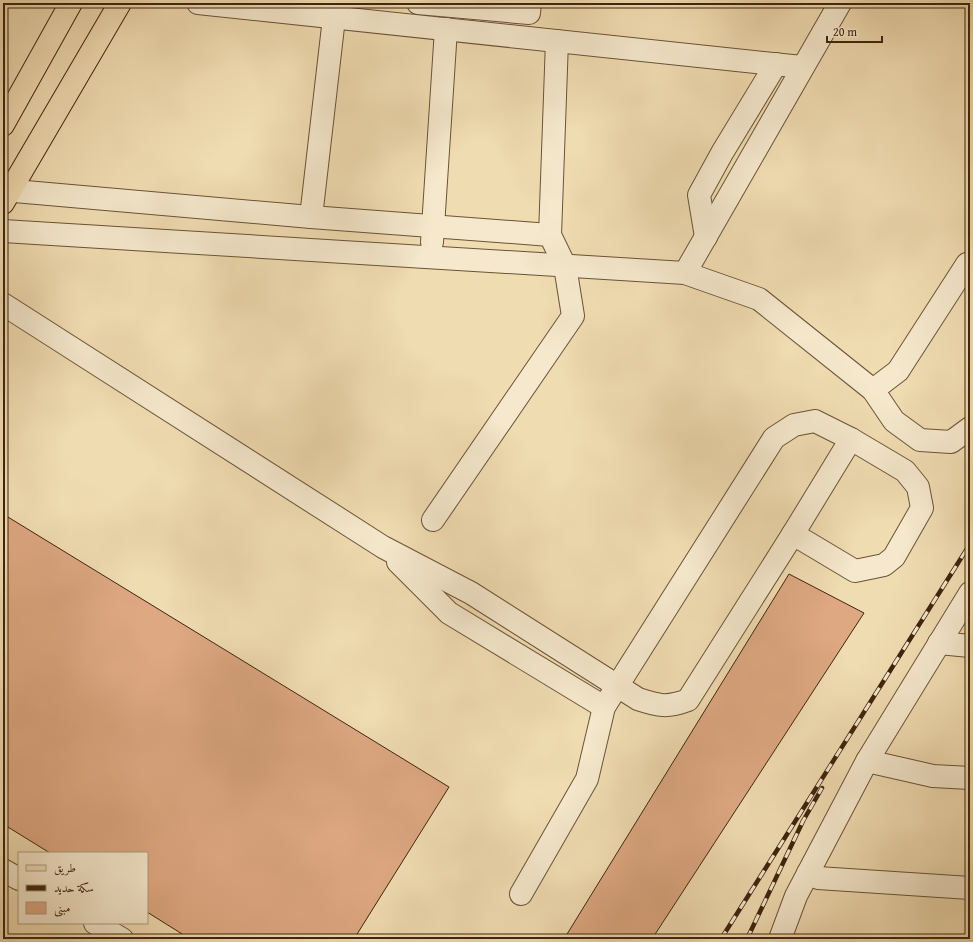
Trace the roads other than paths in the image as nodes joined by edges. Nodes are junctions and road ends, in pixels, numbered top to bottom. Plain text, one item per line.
1 (71, 3) edge
2 (120, 3) edge
3 (198, 3) edge
4 (418, 3) edge
5 (530, 3) edge
6 (840, 3) edge
7 (223, 4) edge
8 (334, 18) junction
9 (446, 30) junction
10 (557, 41) junction
11 (776, 64) junction
12 (802, 67) junction
13 (3, 125) edge
14 (5, 195) edge
15 (699, 195) junction
16 (727, 199) junction
17 (311, 217) junction
18 (433, 227) junction
19 (3, 231) edge
20 (550, 236) junction
21 (706, 237) junction
22 (431, 258) junction
23 (970, 263) edge
24 (565, 266) junction
25 (685, 273) junction
26 (3, 304) edge
27 (873, 390) junction
28 (970, 428) edge
29 (851, 439) junction
30 (433, 520) dead end
31 (793, 534) junction
32 (383, 547) junction
33 (970, 593) edge
34 (939, 643) junction
35 (970, 646) edge
36 (618, 685) junction
37 (604, 707) junction
38 (867, 761) junction
39 (970, 778) edge
40 (3, 870) edge
41 (808, 873) junction
42 (18, 878) edge
43 (970, 888) edge
44 (521, 894) dead end
45 (780, 939) edge

1 - 13 main road
2 - 14 main road
3 - 7 street
4 - 5 street
6 - 12 street
7 - 8 street
8 - 9 street
8 - 17 street
9 - 10 street
9 - 18 street
10 - 11 street
10 - 20 street
11 - 12 street
11 - 15 street
12 - 16 street
14 - 17 street
15 - 16 street
15 - 21 street
16 - 21 street
17 - 18 street
18 - 20 street
18 - 22 street
19 - 22 street
20 - 24 street
21 - 25 street
22 - 24 street
23 - 27 street
24 - 25 street
24 - 30 street
25 - 27 street
26 - 32 street
27 - 28 street
29 - 31 street
29 - 31 street
29 - 36 street
31 - 36 street
32 - 36 street
32 - 37 street
33 - 34 street
34 - 35 street
34 - 38 street
36 - 37 street
37 - 44 street
38 - 39 street
38 - 41 street
40 - 42 street
41 - 43 street
41 - 45 street

